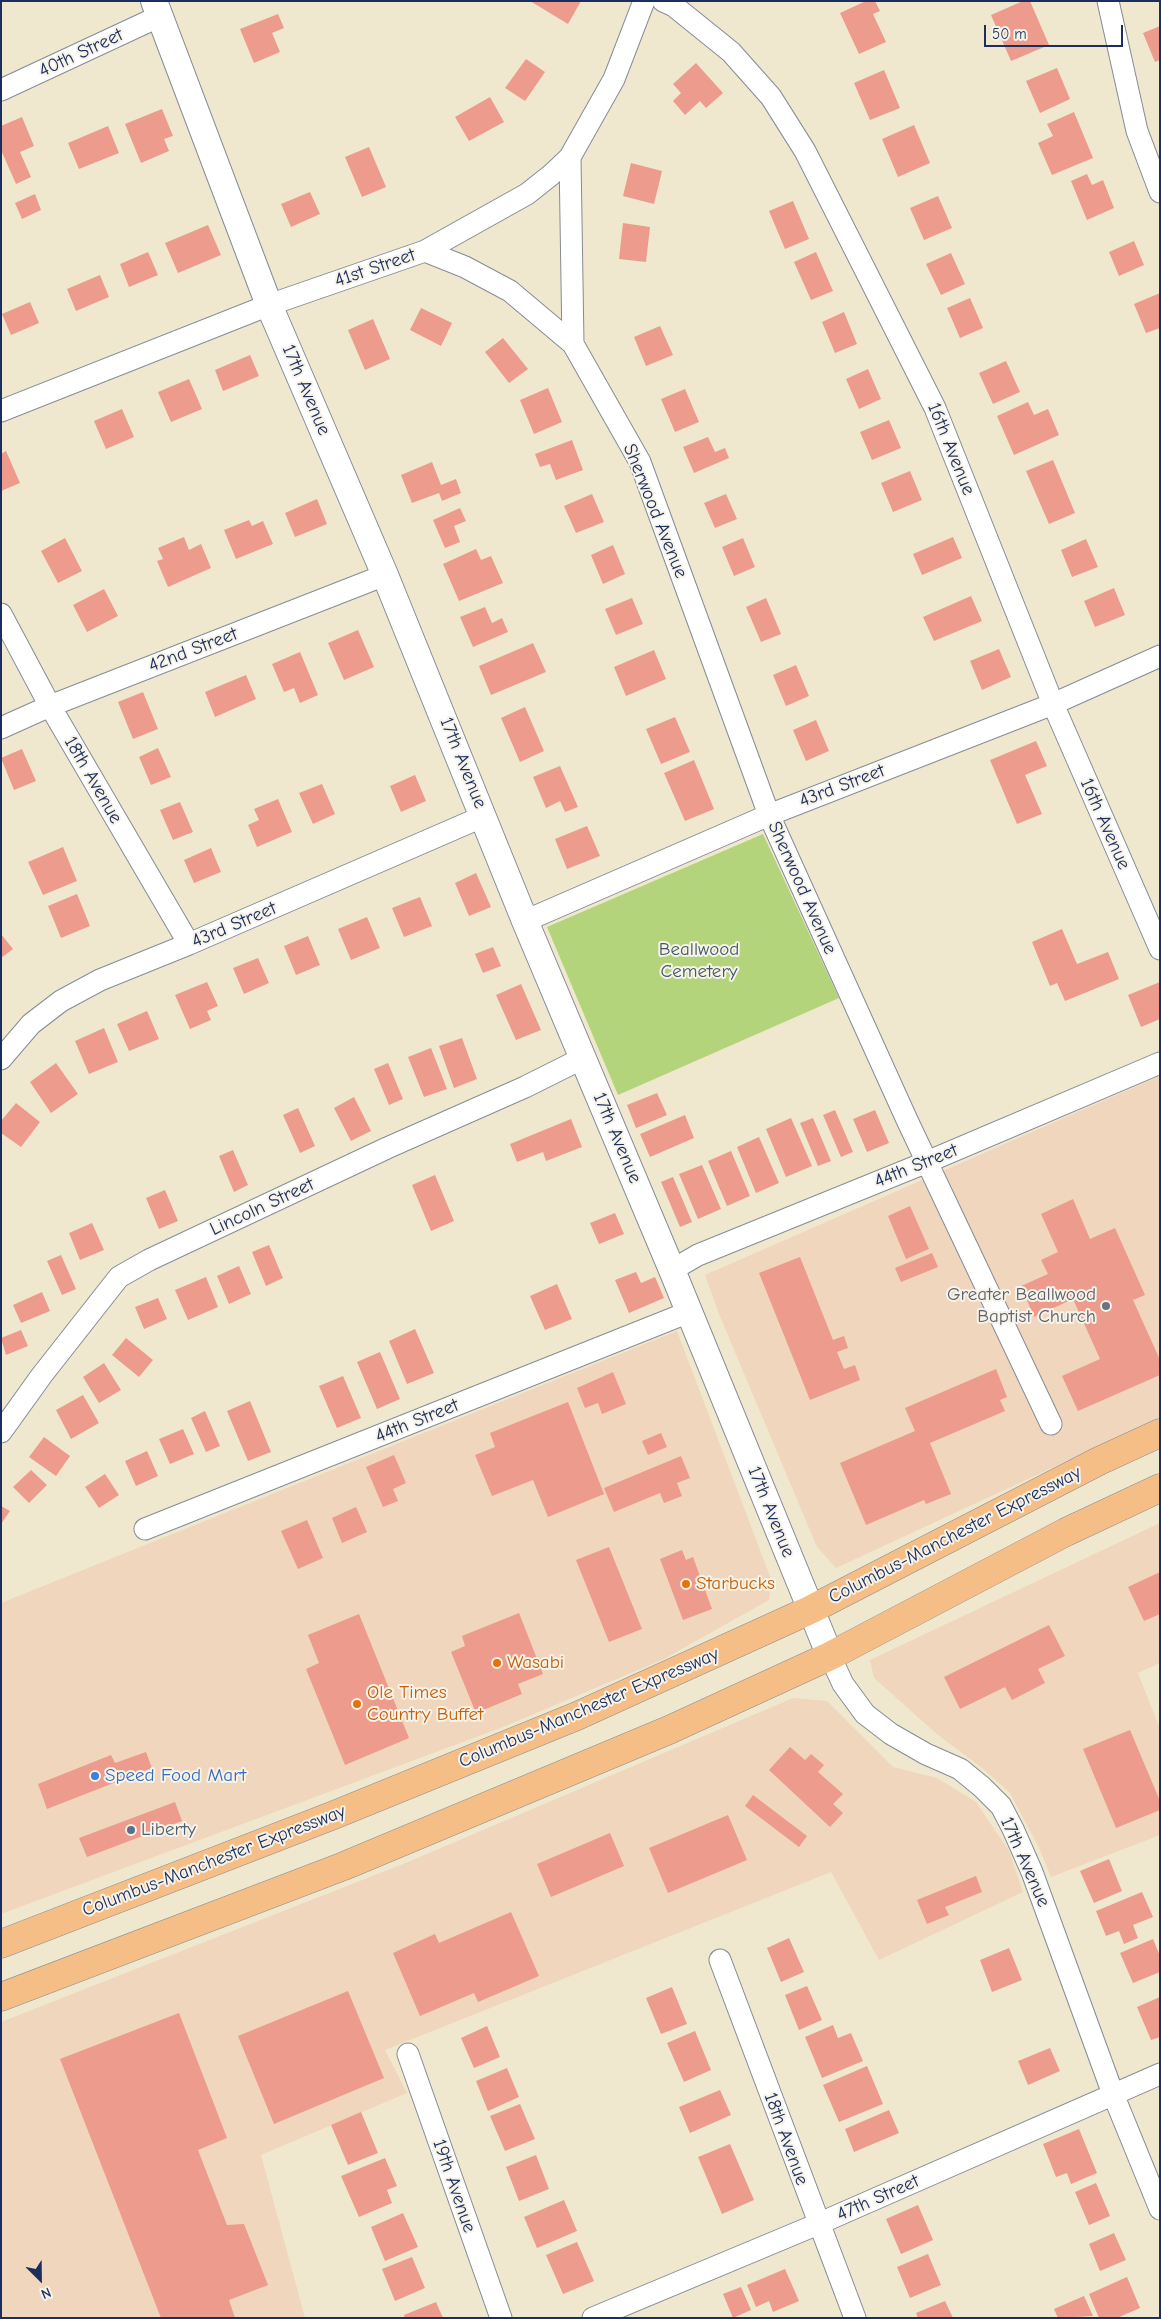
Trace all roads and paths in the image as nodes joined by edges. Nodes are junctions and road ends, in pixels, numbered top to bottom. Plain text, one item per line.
1 (644, 1) edge
2 (663, 1) edge
3 (1108, 1) edge
4 (157, 8) edge
5 (1, 90) edge
6 (570, 157) junction
7 (1160, 192) edge
8 (425, 251) junction
9 (269, 305) junction
10 (573, 344) junction
11 (1, 411) edge
12 (385, 575) junction
13 (1, 614) edge
14 (1160, 656) edge
15 (1053, 704) junction
16 (50, 706) junction
17 (1, 728) edge
18 (769, 814) junction
19 (484, 816) junction
20 (525, 921) junction
21 (189, 944) junction
22 (1160, 949) edge
23 (583, 1058) junction
24 (1, 1059) edge
25 (1160, 1063) edge
26 (927, 1162) junction
27 (672, 1270) junction
28 (689, 1312) junction
29 (1051, 1424) dead end
30 (1, 1432) edge
31 (1160, 1433) edge
32 (1160, 1488) edge
33 (146, 1529) dead end
34 (810, 1610) junction
35 (830, 1656) junction
36 (7, 1939) edge
37 (720, 1960) dead end
38 (1, 1997) edge
39 (408, 2054) dead end
40 (1160, 2074) edge
41 (1113, 2094) junction
42 (1160, 2209) edge
43 (818, 2224) junction
44 (501, 2318) edge
45 (594, 2318) edge
46 (855, 2318) edge

1 - 6 street, 41st Street
2 - 15 street, 16th Avenue
3 - 7 street
4 - 5 street, 40th Street
4 - 9 street, 17th Avenue
6 - 8 street, 41st Street
6 - 10 street, Sherwood Avenue
8 - 9 street, 41st Street
8 - 10 street, Sherwood Avenue
9 - 11 street, 41st Street
9 - 12 street, 17th Avenue
10 - 18 street, Sherwood Avenue
12 - 16 street, 42nd Street
12 - 19 street, 17th Avenue
13 - 16 street, 18th Avenue
14 - 15 street, 43rd Street
15 - 18 street, 43rd Street
15 - 22 street, 16th Avenue
16 - 17 street, 42nd Street
16 - 21 street, 18th Avenue
18 - 20 street, 43rd Street
18 - 26 street, Sherwood Avenue
19 - 20 street, 17th Avenue
19 - 21 street, 43rd Street
20 - 23 street, 17th Avenue
21 - 24 street, 43rd Street
23 - 27 street, 17th Avenue
23 - 30 street, Lincoln Street
25 - 26 street, 44th Street
26 - 27 street, 44th Street
26 - 29 street, Sherwood Avenue
27 - 28 street, 17th Avenue
28 - 33 street, 44th Street
28 - 34 street, 17th Avenue
31 - 34 main road, Columbus-Manchester Expressway
32 - 35 main road
34 - 35 street, 17th Avenue
34 - 36 main road, Columbus-Manchester Expressway
35 - 38 main road
35 - 41 street, 17th Avenue
37 - 43 street, 18th Avenue
39 - 44 street, 19th Avenue
40 - 41 street, 47th Street
41 - 42 street, 17th Avenue
41 - 43 street, 47th Street
43 - 45 street, 47th Street
43 - 46 street, 18th Avenue

